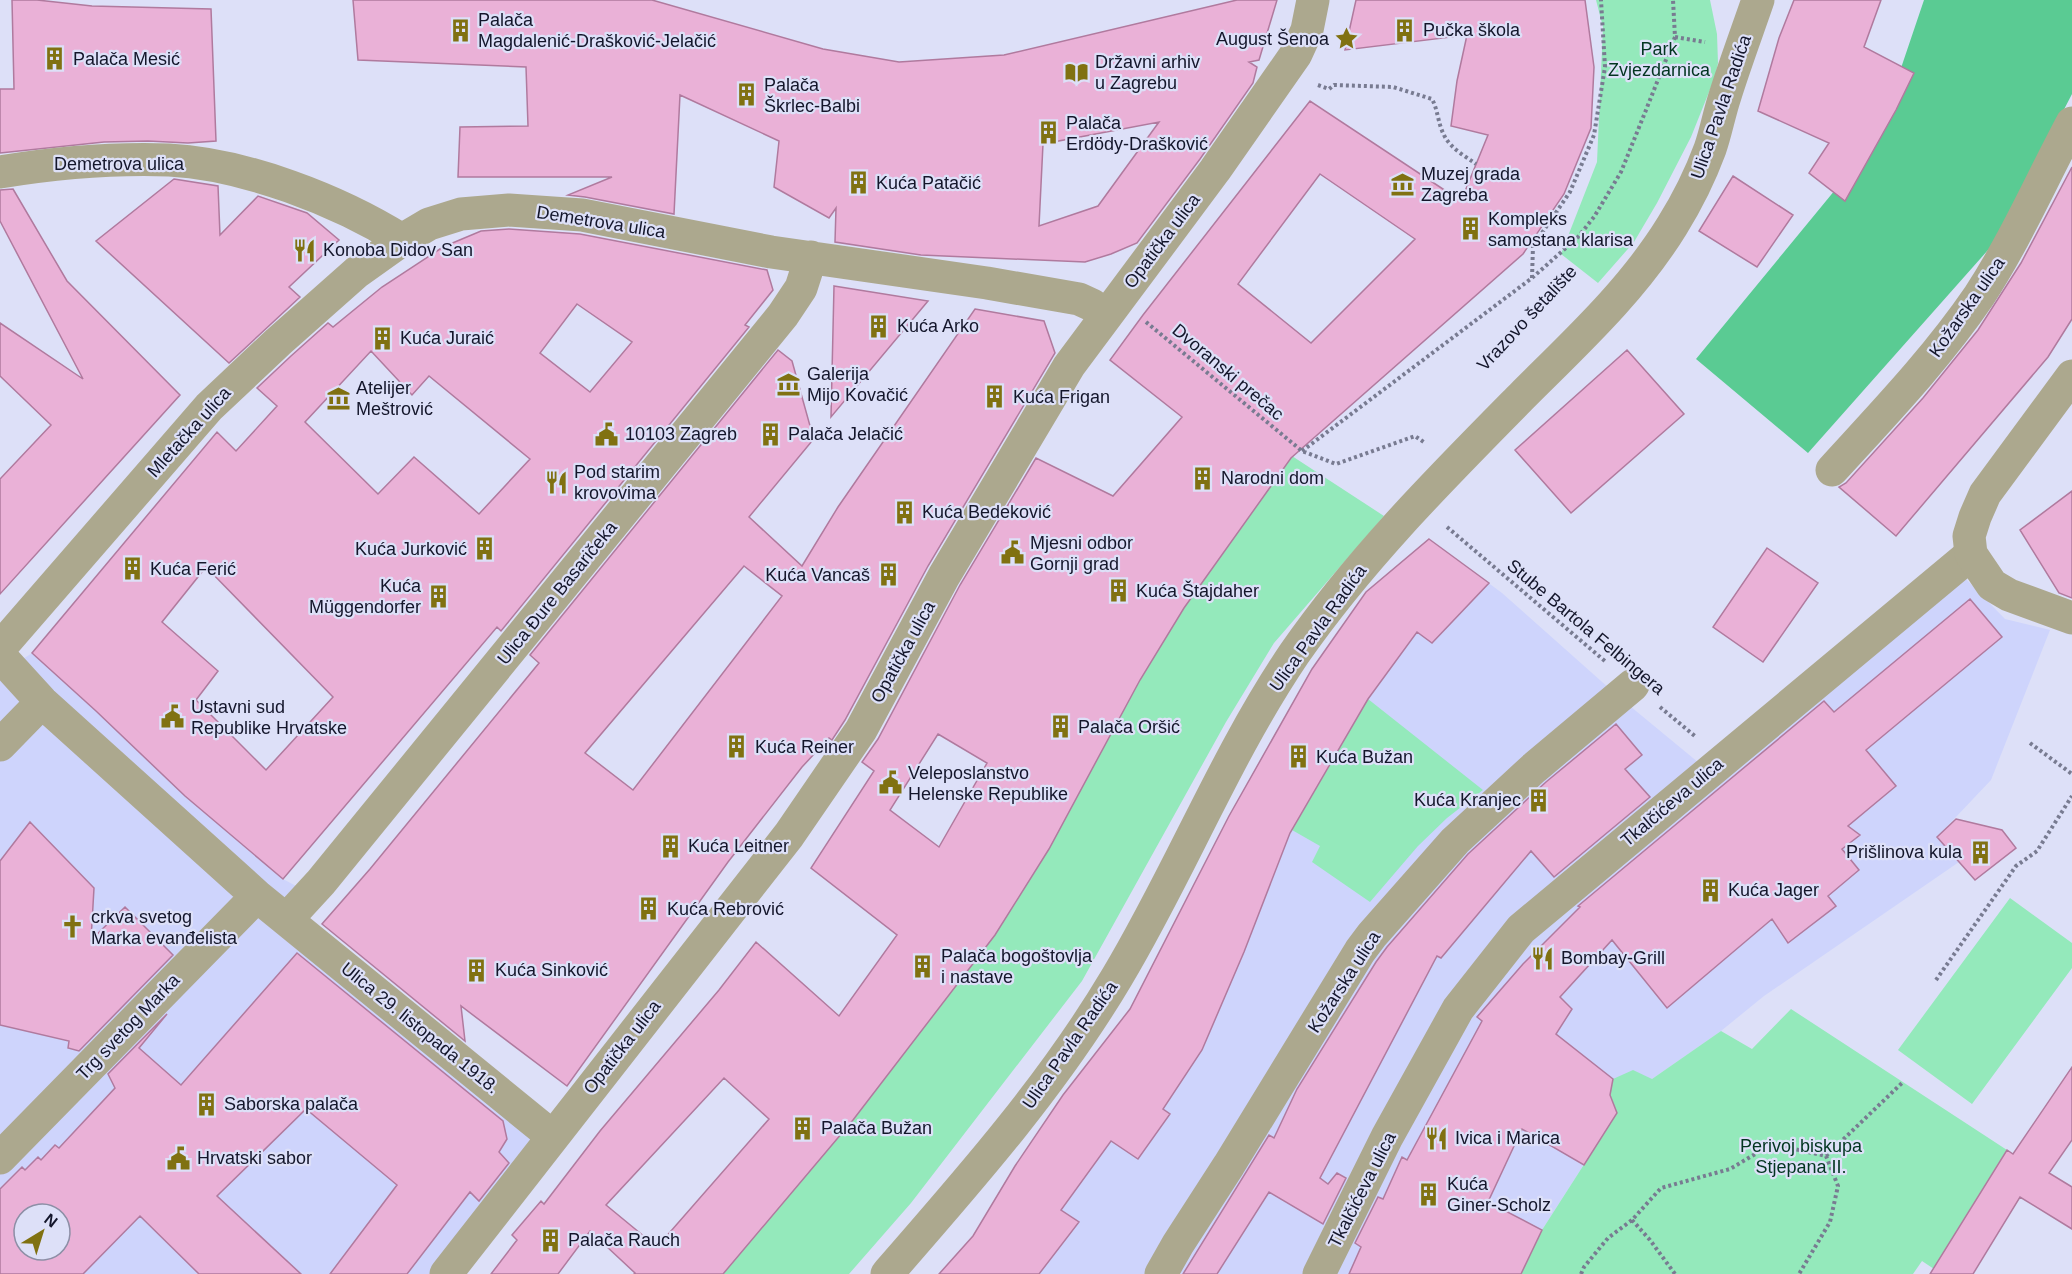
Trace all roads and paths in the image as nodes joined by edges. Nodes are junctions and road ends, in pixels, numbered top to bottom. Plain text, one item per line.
1 (1313, 0) edge
2 (1600, 0) edge
3 (1673, 0) edge
4 (1758, 0) edge
5 (1675, 37) junction
6 (1710, 43) dead end
7 (1316, 83) dead end
8 (2072, 123) edge
9 (1476, 164) dead end
10 (0, 172) edge
11 (402, 240) junction
12 (811, 257) junction
13 (1532, 278) junction
14 (1106, 315) junction
15 (1145, 322) dead end
16 (2072, 376) edge
17 (1428, 445) dead end
18 (1302, 452) junction
19 (1832, 470) dead end
20 (1442, 523) dead end
21 (1971, 554) junction
22 (2072, 618) edge
23 (0, 648) edge
24 (0, 656) edge
25 (1633, 685) junction
26 (42, 702) junction
27 (2030, 743) dead end
28 (0, 745) edge
29 (1724, 759) junction
30 (2072, 774) edge
31 (2072, 796) edge
32 (257, 896) junction
33 (287, 919) junction
34 (1936, 980) dead end
35 (1904, 1082) dead end
36 (552, 1136) junction
37 (1826, 1156) junction
38 (0, 1158) edge
39 (1632, 1220) junction
40 (446, 1274) edge
41 (887, 1274) edge
42 (1161, 1274) edge
43 (1319, 1274) edge
44 (1581, 1274) edge
45 (1675, 1274) edge
46 (1799, 1274) edge

1 - 14 street, Opatička ulica
2 - 13 path
3 - 5 path
4 - 41 street, Ulica Pavla Radića
5 - 6 path
5 - 13 path
7 - 9 path
8 - 19 street, Kožarska ulica
10 - 11 street, Demetrova ulica
11 - 12 street, Demetrova ulica
11 - 23 street, Mletačka ulica
12 - 14 street, Demetrova ulica
12 - 33 street, Ulica Đure Basaričeka
13 - 18 path
14 - 36 street, Opatička ulica
15 - 18 path, Dvoranski prečac
16 - 21 street
17 - 18 path
20 - 25 path, Stube Bartola Felbingera
21 - 22 street
21 - 29 street, Tkalčićeva ulica
24 - 26 street
25 - 29 path, Stube Bartola Felbingera
25 - 42 street, Kožarska ulica
26 - 28 street
26 - 32 street
27 - 30 path
29 - 43 street, Tkalčićeva ulica
31 - 34 path
32 - 33 street
32 - 38 street, Trg svetog Marka
33 - 36 street, Ulica 29. listopada 1918.
35 - 37 path
36 - 40 street, Opatička ulica
37 - 39 path
37 - 46 path
39 - 44 path
39 - 45 path

